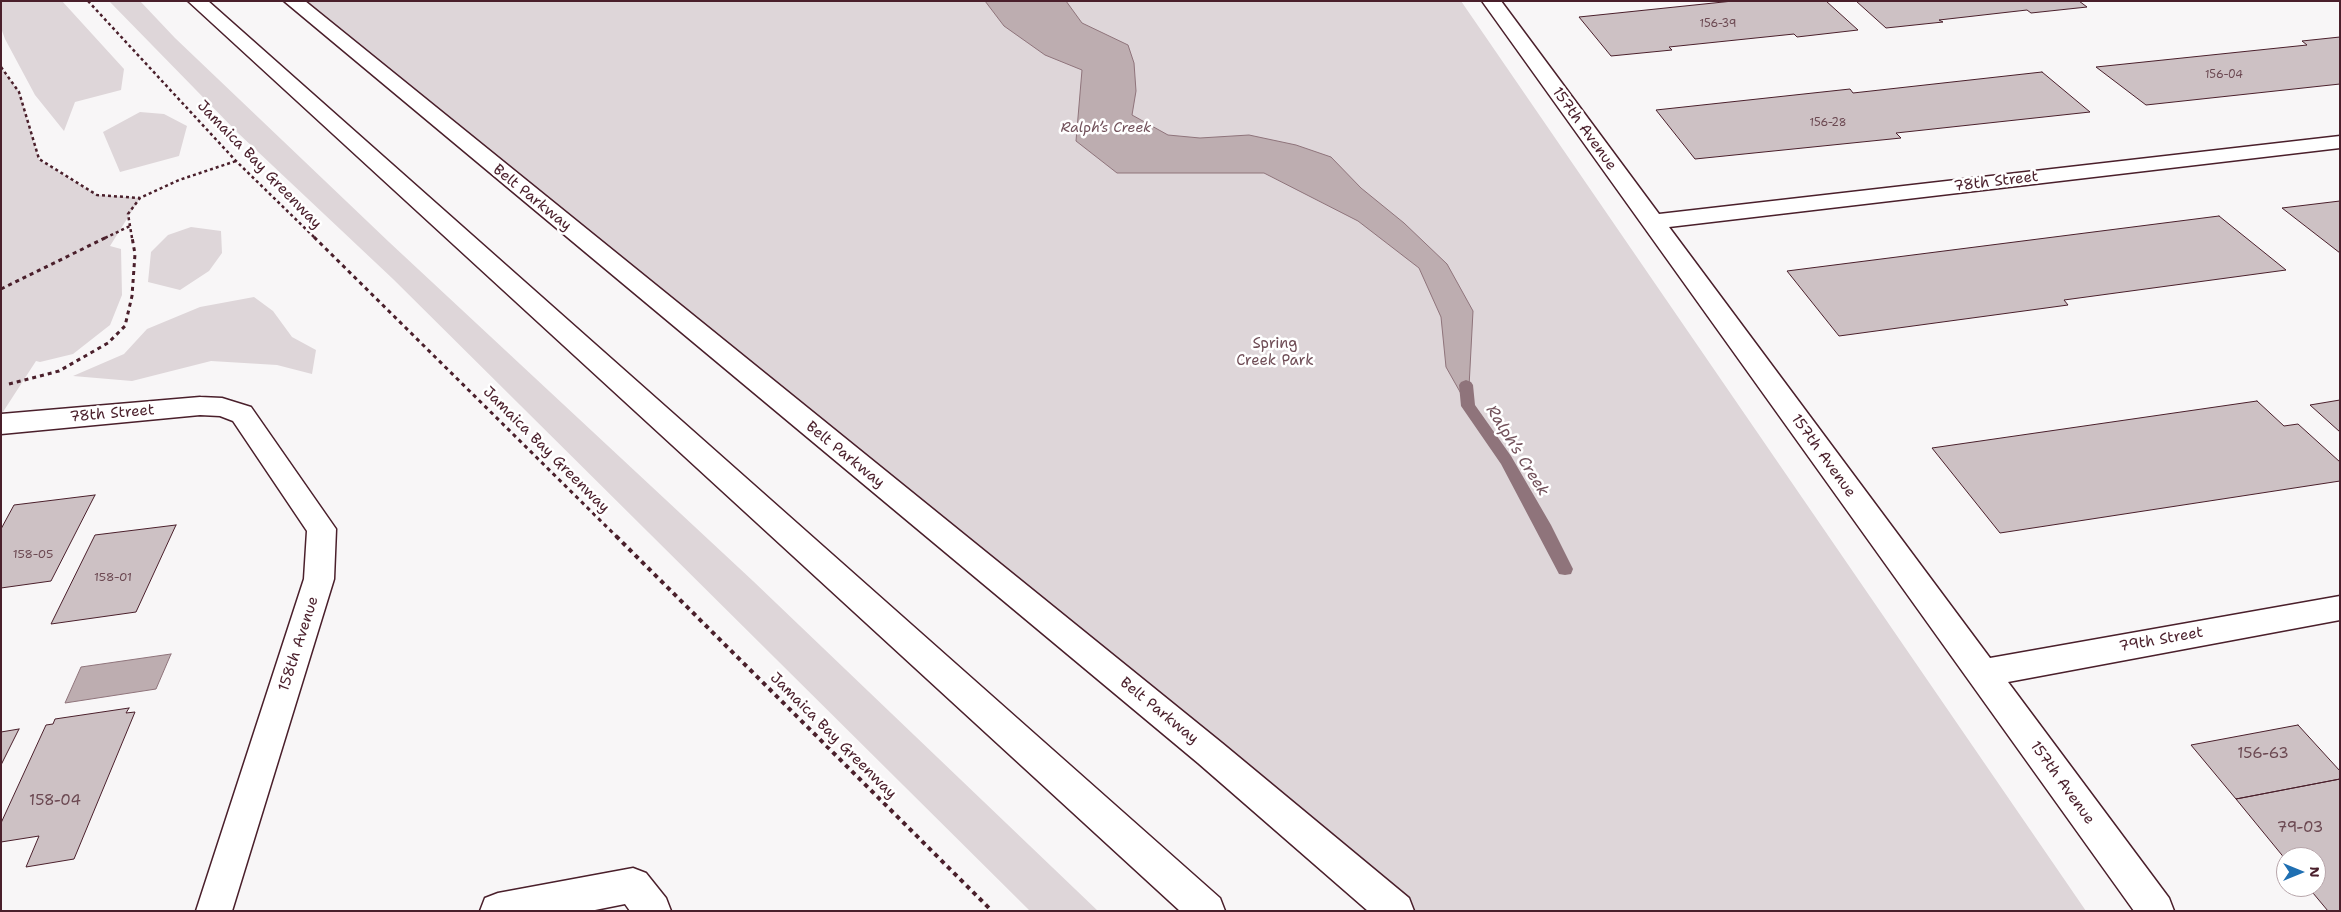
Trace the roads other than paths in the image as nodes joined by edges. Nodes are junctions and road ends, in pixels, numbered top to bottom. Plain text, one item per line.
1 (197, 1) edge
2 (293, 1) edge
3 (1491, 1) edge
4 (2340, 142) edge
5 (1652, 222) junction
6 (222, 407) joint
7 (1, 424) edge
8 (2340, 608) edge
9 (1982, 673) junction
10 (643, 898) edge
11 (214, 911) edge
12 (498, 911) edge
13 (1208, 911) edge
14 (1396, 911) edge
15 (2156, 911) edge

1 - 13 main road
2 - 14 main road, Belt Parkway
3 - 5 main road, 157th Avenue
4 - 5 main road, 78th Street
5 - 9 main road, 157th Avenue
6 - 7 main road, 78th Street
6 - 11 main road, 158th Avenue
8 - 9 main road, 79th Street
9 - 15 main road, 157th Avenue
10 - 12 main road

